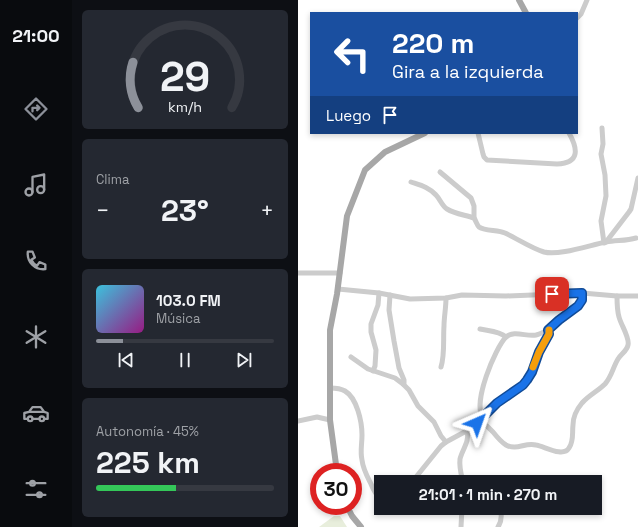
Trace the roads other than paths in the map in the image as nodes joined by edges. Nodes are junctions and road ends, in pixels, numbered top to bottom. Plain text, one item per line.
1 (519, 0) edge
2 (587, 0) edge
3 (525, 12) edge
4 (578, 17) edge
5 (602, 128) dead end
6 (423, 134) edge
7 (478, 134) edge
8 (570, 134) edge
9 (440, 172) dead end
10 (638, 178) edge
11 (411, 182) dead end
12 (474, 218) junction
13 (637, 238) edge
14 (605, 242) junction
15 (298, 273) edge
16 (340, 273) junction
17 (338, 289) junction
18 (379, 293) junction
19 (582, 293) junction
20 (390, 295) junction
21 (617, 296) junction
22 (638, 296) edge
23 (446, 298) junction
24 (480, 329) dead end
25 (548, 330) junction
26 (506, 337) junction
27 (351, 357) dead end
28 (441, 368) dead end
29 (373, 371) junction
30 (403, 384) junction
31 (330, 388) junction
32 (482, 418) junction
33 (330, 420) junction
34 (298, 421) edge
35 (467, 431) junction
36 (446, 442) junction
37 (336, 463) edge
38 (418, 475) edge
39 (461, 475) edge
40 (374, 491) edge
41 (352, 515) edge
42 (462, 515) edge
43 (502, 515) edge
44 (361, 527) edge
45 (461, 527) edge
46 (498, 527) edge

1 - 3 main road
2 - 4 street
5 - 14 street
6 - 16 main road
7 - 8 street
9 - 12 street
10 - 14 street
11 - 12 street
12 - 14 street
13 - 14 street
15 - 16 street
16 - 17 main road
17 - 18 street
17 - 31 main road
18 - 20 street
18 - 29 street
19 - 21 street
19 - 23 street
19 - 25 street
20 - 23 street
20 - 30 street
21 - 22 street
21 - 32 street
23 - 28 street
24 - 26 street
25 - 26 street
25 - 32 street
26 - 32 street
27 - 29 street
29 - 30 street
30 - 36 street
31 - 33 main road
31 - 40 street
32 - 35 street
33 - 34 street
33 - 37 main road
35 - 36 street
35 - 39 street
36 - 38 street
41 - 44 main road
42 - 45 street
43 - 46 street

